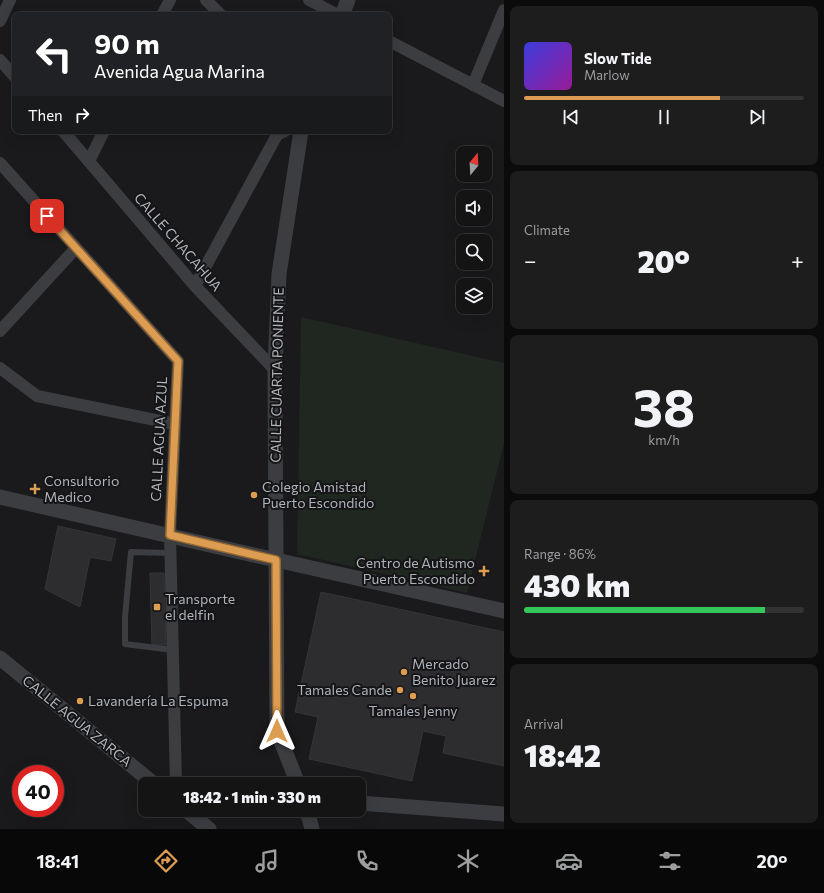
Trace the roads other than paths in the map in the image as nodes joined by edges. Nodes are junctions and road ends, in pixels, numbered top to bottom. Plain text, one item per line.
1 (10, 0) edge
2 (170, 0) edge
3 (206, 0) edge
4 (309, 0) edge
5 (348, 0) edge
6 (504, 10) edge
7 (164, 12) edge
8 (218, 12) edge
9 (332, 12) edge
10 (343, 12) edge
11 (0, 21) edge
12 (392, 43) edge
13 (0, 60) edge
14 (12, 74) edge
15 (473, 85) junction
16 (504, 101) edge
17 (66, 134) edge
18 (102, 134) edge
19 (279, 134) edge
20 (301, 134) edge
21 (89, 161) junction
22 (0, 163) edge
23 (76, 248) junction
24 (195, 286) junction
25 (0, 331) edge
26 (0, 368) edge
27 (275, 370) junction
28 (175, 424) junction
29 (0, 497) edge
30 (170, 535) junction
31 (170, 553) junction
32 (276, 560) junction
33 (504, 611) edge
34 (173, 650) junction
35 (0, 658) edge
36 (145, 777) edge
37 (176, 777) edge
38 (295, 777) edge
39 (366, 804) edge
40 (504, 814) edge
41 (194, 817) edge
42 (309, 817) edge
43 (209, 829) edge
44 (312, 829) edge

1 - 11 street
2 - 7 street
3 - 8 street
4 - 9 street
5 - 10 street
6 - 15 street
12 - 15 street
13 - 14 street
15 - 16 street
17 - 21 street, CALLE CHACAHUA
18 - 21 street
19 - 24 street
20 - 27 street, CALLE CUARTA PONIENTE
21 - 24 street, CALLE CHACAHUA
22 - 23 street, CALLE AGUA AZUL
23 - 25 street
23 - 28 street, CALLE AGUA AZUL
24 - 27 street, CALLE CHACAHUA
26 - 28 street
27 - 32 street, CALLE CUARTA PONIENTE
28 - 30 street, CALLE AGUA AZUL
29 - 30 street
30 - 31 street, CALLE AGUA AZUL
30 - 32 street
31 - 34 street, CALLE AGUA AZUL
31 - 34 lane
32 - 33 street
32 - 38 street, CALLE CUARTA PONIENTE
34 - 37 street, CALLE AGUA AZUL
35 - 36 street, CALLE AGUA ZARCA
39 - 40 street
41 - 43 street
42 - 44 street

